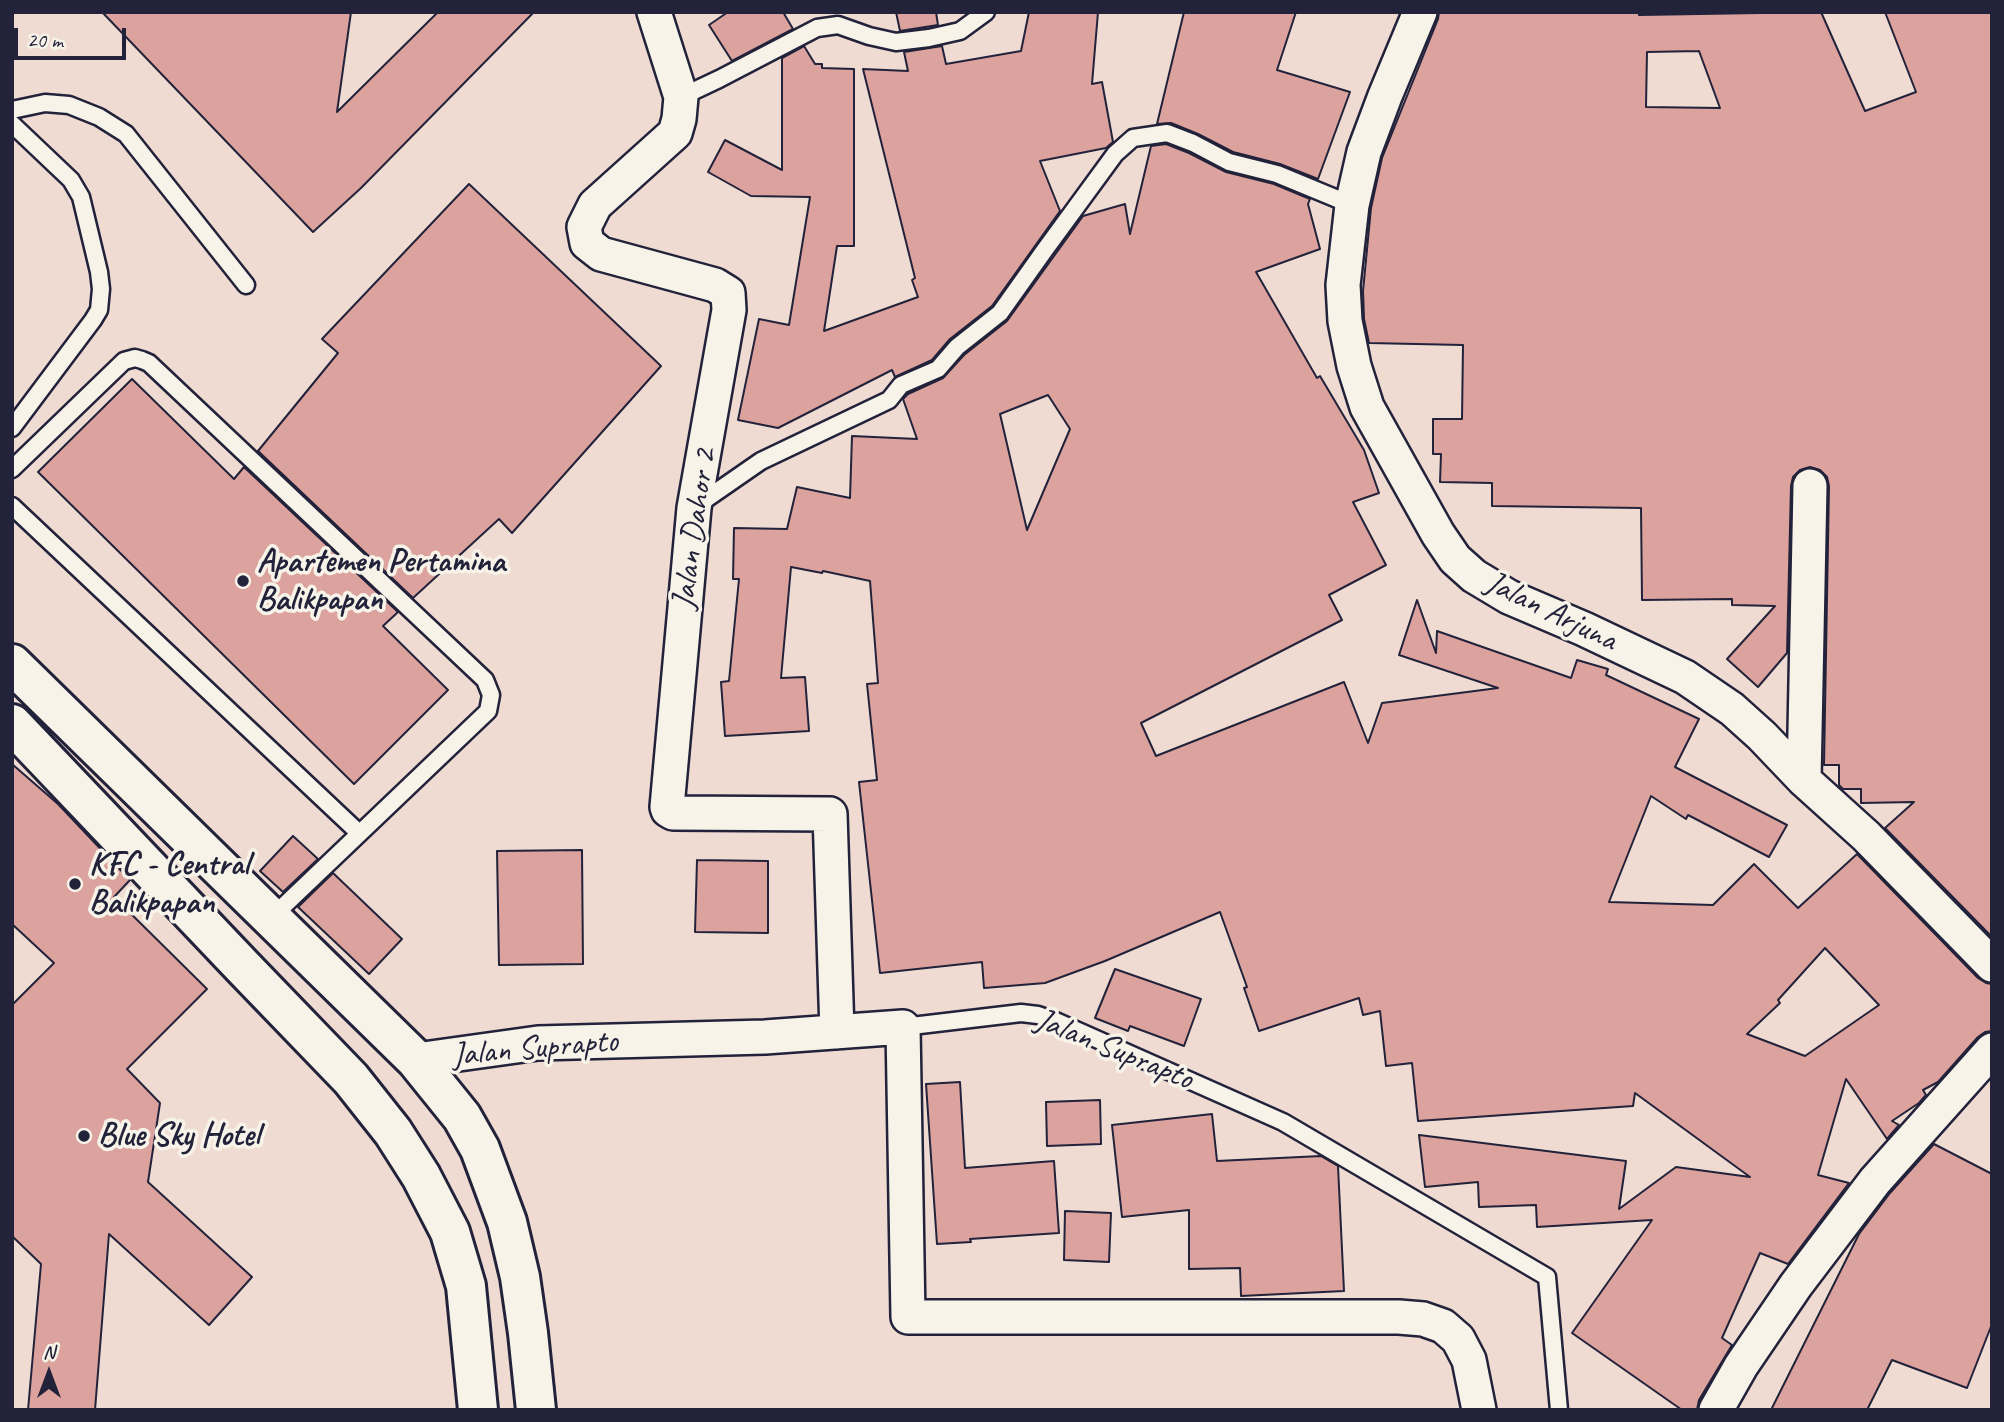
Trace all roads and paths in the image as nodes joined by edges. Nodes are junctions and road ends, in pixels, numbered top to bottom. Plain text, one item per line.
1 (654, 12) edge
2 (986, 12) edge
3 (1420, 12) edge
4 (681, 97) junction
5 (12, 110) edge
6 (12, 124) edge
7 (1352, 205) junction
8 (246, 285) dead end
9 (12, 428) edge
10 (12, 469) edge
11 (1810, 486) dead end
12 (12, 506) edge
13 (694, 508) junction
14 (12, 664) edge
15 (12, 724) edge
16 (1804, 780) junction
17 (359, 834) junction
18 (271, 918) junction
19 (1992, 965) edge
20 (903, 1027) junction
21 (837, 1032) junction
22 (1992, 1050) edge
23 (416, 1060) junction
24 (478, 1410) edge
25 (536, 1410) edge
26 (1479, 1410) edge
27 (1559, 1410) edge
28 (1716, 1410) edge

1 - 4 street, Jalan Dahor 2
2 - 4 lane
3 - 7 street, Jalan Arjuna
4 - 13 street, Jalan Dahor 2
5 - 8 lane
6 - 9 lane
7 - 13 lane
7 - 16 street, Jalan Arjuna
10 - 17 lane
11 - 16 street
12 - 17 lane
13 - 21 street, Jalan Dahor 2
14 - 18 main road
15 - 24 main road
16 - 19 street, Jalan Arjuna
17 - 18 lane
18 - 23 main road
20 - 21 street, Jalan Suprapto
20 - 26 street
20 - 27 lane, Jalan Suprapto
21 - 23 street, Jalan Suprapto
22 - 28 street
23 - 25 main road

